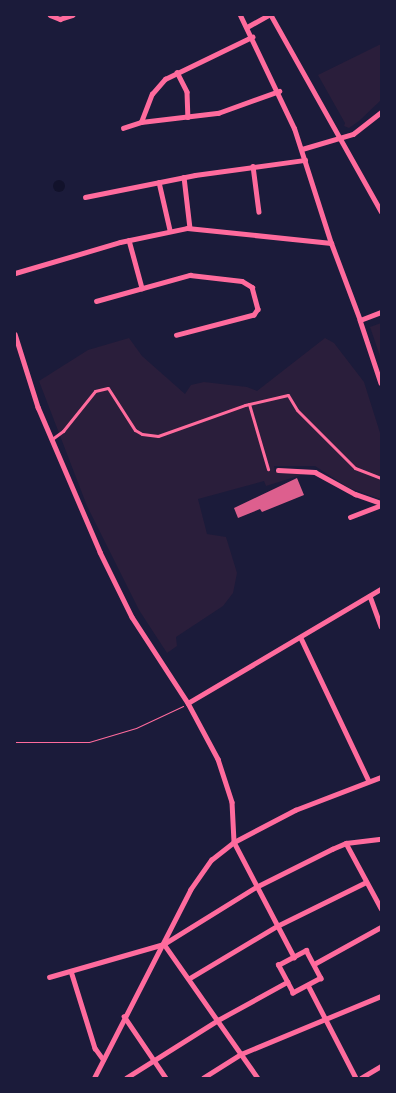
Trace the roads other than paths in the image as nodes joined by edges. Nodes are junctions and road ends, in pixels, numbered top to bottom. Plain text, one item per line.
1 (50, 15) edge
2 (72, 15) edge
3 (240, 15) edge
4 (270, 15) edge
5 (247, 27) junction
6 (252, 37) junction
7 (177, 72) junction
8 (278, 91) junction
9 (381, 112) edge
10 (188, 117) junction
11 (141, 122) junction
12 (122, 128) dead end
13 (340, 138) junction
14 (302, 149) junction
15 (306, 160) junction
16 (253, 166) junction
17 (184, 178) junction
18 (159, 182) junction
19 (84, 197) dead end
20 (381, 211) edge
21 (259, 212) dead end
22 (190, 228) junction
23 (170, 230) junction
24 (129, 240) junction
25 (331, 242) junction
26 (15, 273) edge
27 (142, 288) junction
28 (96, 301) dead end
29 (381, 312) edge
30 (360, 320) junction
31 (15, 334) edge
32 (176, 335) dead end
33 (381, 383) edge
34 (249, 404) junction
35 (51, 439) junction
36 (268, 469) dead end
37 (278, 470) dead end
38 (381, 478) edge
39 (381, 504) edge
40 (350, 517) dead end
41 (381, 588) edge
42 (370, 596) junction
43 (381, 626) edge
44 (301, 638) junction
45 (188, 703) junction
46 (381, 777) edge
47 (370, 781) junction
48 (381, 839) edge
49 (234, 842) junction
50 (346, 843) junction
51 (366, 882) junction
52 (256, 887) junction
53 (381, 908) edge
54 (277, 926) junction
55 (381, 927) edge
56 (164, 944) junction
57 (294, 957) junction
58 (314, 964) junction
59 (71, 971) junction
60 (48, 977) dead end
61 (190, 978) junction
62 (287, 982) junction
63 (308, 985) junction
64 (381, 996) edge
65 (124, 1016) junction
66 (325, 1019) junction
67 (218, 1020) junction
68 (241, 1054) junction
69 (103, 1058) junction
70 (154, 1060) junction
71 (381, 1066) edge
72 (94, 1078) edge
73 (126, 1078) edge
74 (166, 1078) edge
75 (203, 1078) edge
76 (258, 1078) edge
77 (356, 1078) edge
78 (361, 1078) edge

1 - 2 street
3 - 5 street
4 - 5 street
4 - 13 street
5 - 6 street
6 - 7 street
6 - 8 street
7 - 10 street
7 - 11 street
8 - 10 street
8 - 14 street
9 - 13 street
10 - 11 street
11 - 12 street
13 - 14 street
13 - 20 street
14 - 15 street
15 - 16 street
15 - 25 street
16 - 17 street
16 - 21 street
17 - 18 street
17 - 22 street
18 - 19 street
18 - 23 street
22 - 23 street
22 - 25 street
23 - 24 street
24 - 26 street
24 - 27 street
25 - 30 street
27 - 28 street
27 - 32 street
29 - 30 street
30 - 33 street
31 - 35 street
34 - 35 street
34 - 36 street
34 - 38 street
35 - 45 street
37 - 39 street
39 - 40 street
41 - 42 street
42 - 43 street
42 - 44 street
44 - 45 street
44 - 47 street
45 - 49 street
46 - 47 street
47 - 49 street
48 - 50 street
49 - 52 street
49 - 56 street
50 - 51 street
50 - 52 street
51 - 53 street
51 - 54 street
52 - 54 street
52 - 56 street
54 - 57 street
54 - 61 street
55 - 58 street
56 - 59 street
56 - 61 street
56 - 65 street
57 - 58 street
57 - 62 street
58 - 63 street
59 - 60 street
59 - 69 street
61 - 67 street
62 - 63 street
62 - 67 street
63 - 66 street
64 - 66 street
65 - 69 street
65 - 70 street
66 - 68 street
66 - 77 street
67 - 68 street
67 - 70 street
68 - 75 street
68 - 76 street
69 - 72 street
70 - 73 street
70 - 74 street
71 - 78 street

